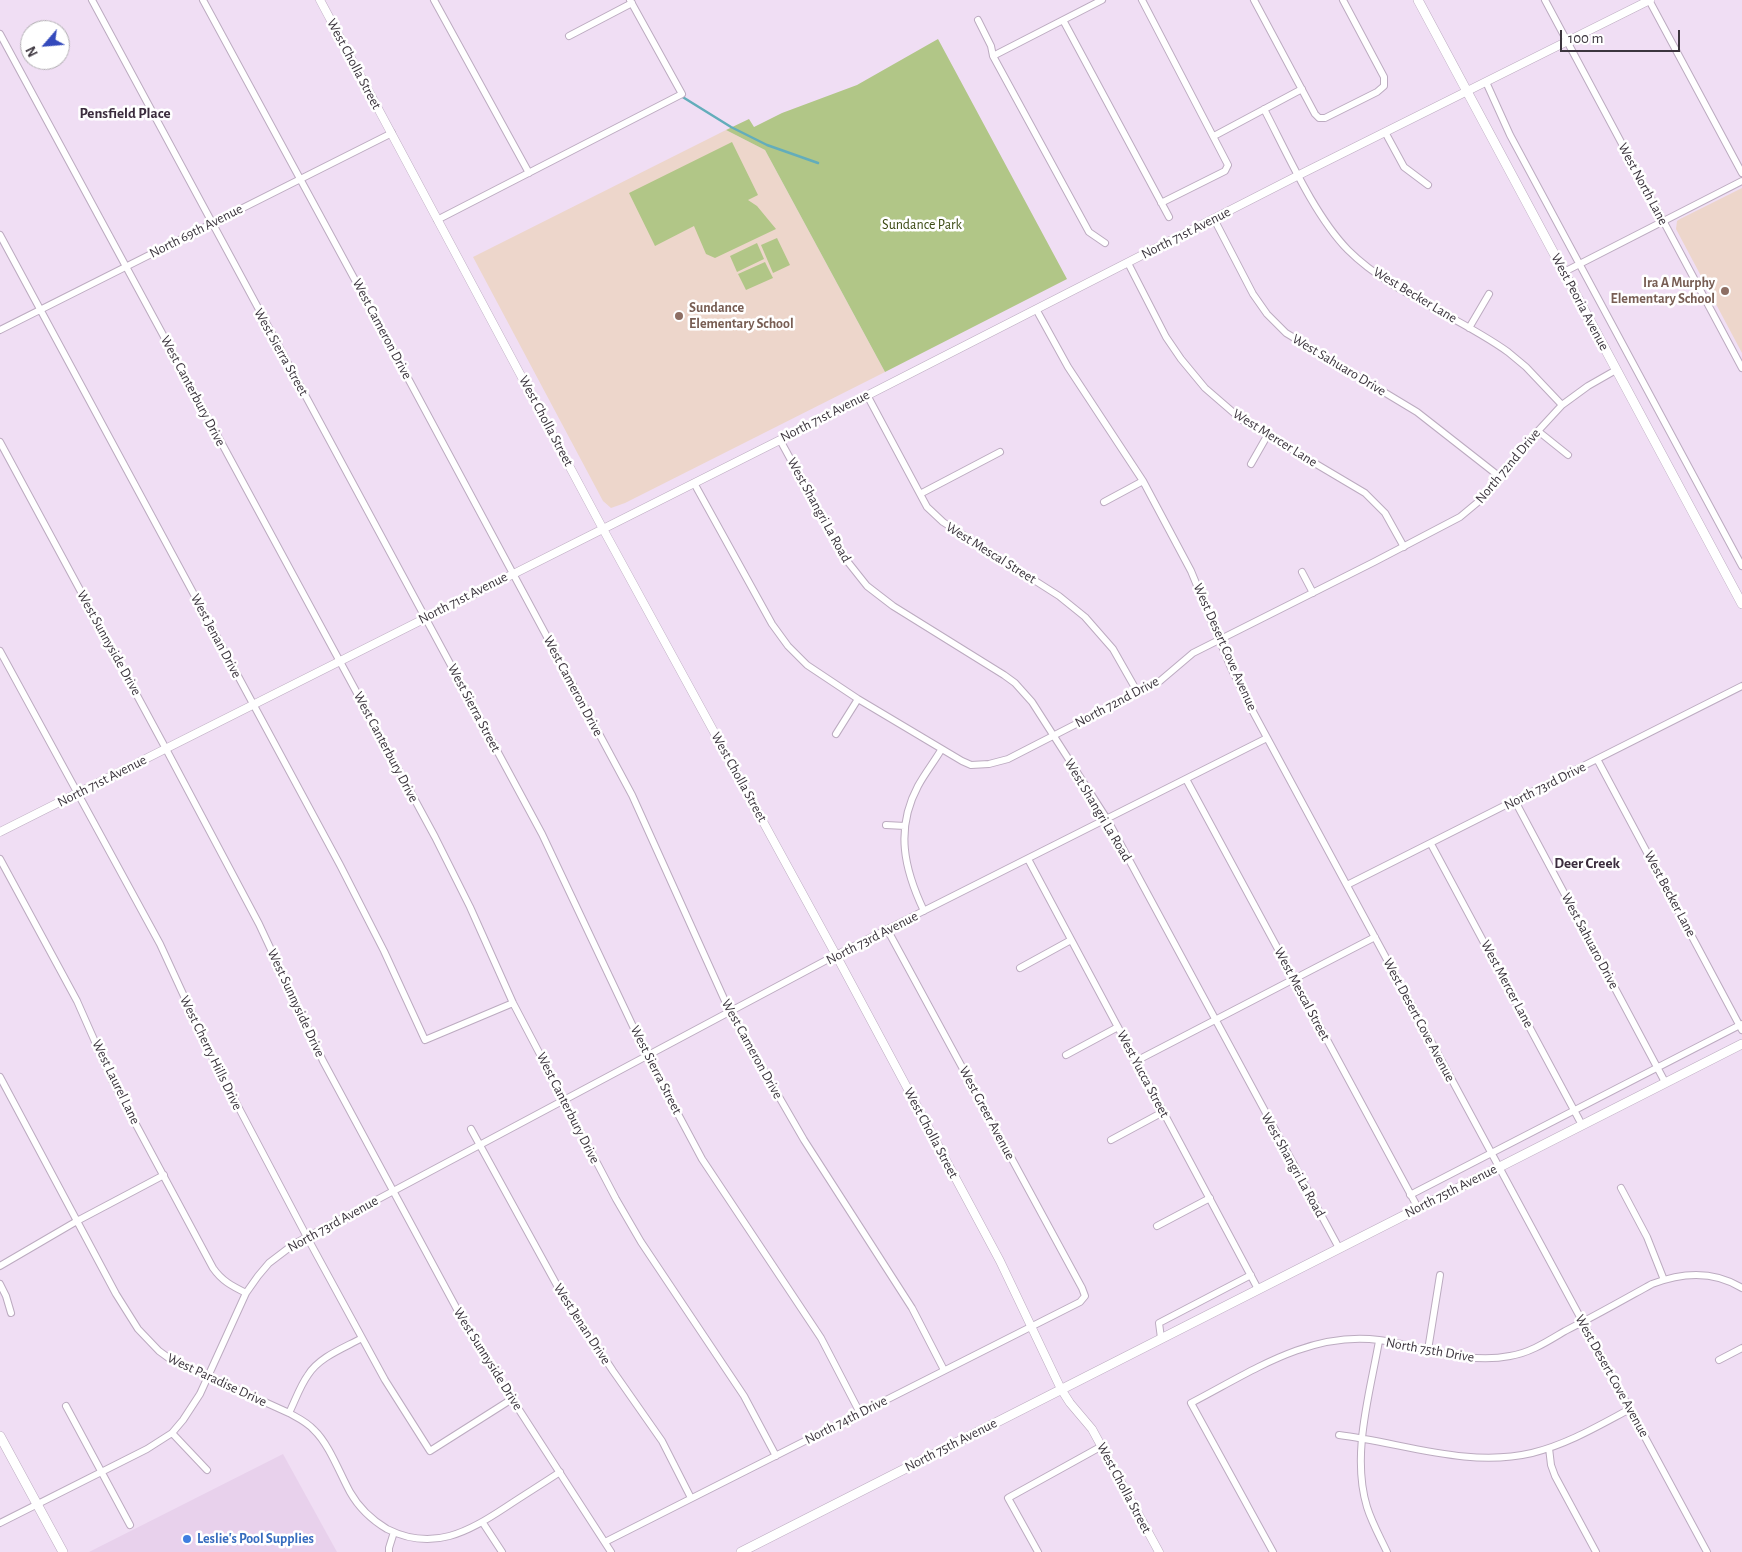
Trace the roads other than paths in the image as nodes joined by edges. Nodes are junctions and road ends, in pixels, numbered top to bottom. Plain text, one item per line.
1 (92, 0) edge
2 (203, 0) edge
3 (320, 0) edge
4 (434, 0) edge
5 (1102, 0) edge
6 (1142, 0) edge
7 (1254, 0) edge
8 (1343, 0) edge
9 (1418, 0) edge
10 (1545, 0) edge
11 (1650, 0) edge
12 (631, 1) edge
13 (978, 20) dead end
14 (1063, 20) junction
15 (0, 34) edge
16 (569, 36) dead end
17 (1567, 42) junction
18 (993, 56) junction
19 (1486, 82) junction
20 (1302, 89) junction
21 (1467, 92) junction
22 (1264, 109) junction
23 (1385, 132) junction
24 (392, 134) junction
25 (1214, 136) junction
26 (529, 173) junction
27 (1742, 173) edge
28 (1298, 176) junction
29 (300, 180) junction
30 (1742, 181) edge
31 (1428, 185) dead end
32 (1161, 203) junction
33 (1169, 217) dead end
34 (1214, 219) junction
35 (438, 220) junction
36 (1663, 222) junction
37 (211, 223) junction
38 (0, 235) edge
39 (1105, 243) dead end
40 (1128, 262) junction
41 (1579, 264) junction
42 (126, 267) junction
43 (1564, 272) junction
44 (1489, 294) dead end
45 (1036, 309) junction
46 (40, 310) junction
47 (1469, 328) junction
48 (0, 330) edge
49 (1742, 368) edge
50 (1616, 370) junction
51 (867, 395) junction
52 (1562, 405) junction
53 (1538, 431) junction
54 (1267, 436) junction
55 (780, 440) junction
56 (0, 442) edge
57 (1000, 452) dead end
58 (1568, 455) dead end
59 (1251, 464) dead end
60 (1500, 477) junction
61 (1143, 481) junction
62 (694, 482) junction
63 (920, 494) junction
64 (1104, 502) dead end
65 (603, 529) junction
66 (1404, 547) junction
67 (1742, 566) edge
68 (1302, 572) dead end
69 (513, 573) junction
70 (1312, 593) junction
71 (1742, 604) edge
72 (425, 617) junction
73 (1219, 640) junction
74 (0, 651) edge
75 (340, 661) junction
76 (1742, 686) edge
77 (1138, 693) junction
78 (858, 699) junction
79 (253, 704) junction
80 (836, 734) dead end
81 (1053, 735) junction
82 (1267, 738) junction
83 (166, 748) junction
84 (941, 750) junction
85 (1597, 759) junction
86 (1186, 779) junction
87 (77, 794) junction
88 (1515, 801) junction
89 (1107, 820) junction
90 (886, 825) dead end
91 (905, 826) junction
92 (0, 832) edge
93 (1431, 844) junction
94 (0, 859) edge
95 (1028, 860) junction
96 (1347, 886) junction
97 (924, 911) junction
98 (888, 930) junction
99 (1375, 938) junction
100 (1071, 940) junction
101 (836, 955) junction
102 (1020, 968) dead end
103 (1294, 979) junction
104 (513, 1002) junction
105 (730, 1012) junction
106 (1214, 1020) junction
107 (1741, 1026) edge
108 (1118, 1027) junction
109 (1742, 1044) edge
110 (1066, 1055) dead end
111 (647, 1056) junction
112 (1136, 1061) junction
113 (1658, 1067) junction
114 (0, 1077) edge
115 (1665, 1082) junction
116 (564, 1100) junction
117 (1574, 1110) junction
118 (1163, 1112) junction
119 (1582, 1125) junction
120 (471, 1129) dead end
121 (1111, 1140) dead end
122 (480, 1145) junction
123 (1490, 1153) junction
124 (1498, 1167) junction
125 (164, 1175) junction
126 (1621, 1188) dead end
127 (393, 1191) junction
128 (1410, 1195) junction
129 (1210, 1198) junction
130 (1418, 1208) junction
131 (77, 1221) junction
132 (1157, 1226) dead end
133 (307, 1237) junction
134 (1339, 1248) junction
135 (0, 1266) edge
136 (1440, 1275) dead end
137 (1251, 1276) junction
138 (1664, 1280) junction
139 (0, 1284) edge
140 (1742, 1288) edge
141 (1258, 1289) junction
142 (246, 1293) junction
143 (1085, 1296) joint
144 (11, 1313) dead end
145 (1582, 1322) junction
146 (1031, 1325) junction
147 (362, 1338) junction
148 (1161, 1338) junction
149 (1379, 1340) junction
150 (1742, 1348) edge
151 (1428, 1350) junction
152 (1719, 1360) dead end
153 (944, 1370) junction
154 (208, 1378) junction
155 (1061, 1389) junction
156 (512, 1399) junction
157 (66, 1406) dead end
158 (1630, 1409) junction
159 (289, 1413) junction
160 (860, 1413) junction
161 (172, 1433) junction
162 (1339, 1435) dead end
163 (0, 1436) edge
164 (1362, 1438) junction
165 (1102, 1446) junction
166 (1549, 1448) junction
167 (776, 1456) junction
168 (207, 1470) dead end
169 (102, 1472) junction
170 (560, 1472) junction
171 (691, 1498) junction
172 (37, 1504) junction
173 (483, 1522) junction
174 (0, 1523) edge
175 (130, 1525) dead end
176 (394, 1532) junction
177 (605, 1542) junction
178 (1595, 1551) edge
179 (63, 1552) edge
180 (389, 1552) edge
181 (502, 1552) edge
182 (610, 1552) edge
183 (741, 1552) edge
184 (1038, 1552) edge
185 (1159, 1552) edge
186 (1273, 1552) edge
187 (1387, 1552) edge
188 (1707, 1552) edge

1 - 37 street, West Sierra Street
2 - 29 street, West Cameron Drive
3 - 24 street, West Cholla Street
4 - 26 street
5 - 14 street
6 - 25 street
7 - 20 street
8 - 20 street
9 - 21 main road, West Peoria Avenue
10 - 17 street, West North Lane
11 - 17 street, North 71st Avenue
11 - 27 street
12 - 16 street
12 - 26 street
13 - 18 street
14 - 18 street
14 - 32 street
15 - 42 street, West Canterbury Drive
17 - 19 street, North 71st Avenue
17 - 36 street, West North Lane
18 - 39 street
19 - 21 street, North 71st Avenue
19 - 41 street, West Peoria Avenue
20 - 22 street
21 - 23 street, North 71st Avenue
21 - 43 main road, West Peoria Avenue
22 - 25 street
22 - 28 street, West Becker Lane
23 - 28 street, North 71st Avenue
23 - 31 street
24 - 29 street, North 69th Avenue
24 - 35 street, West Cholla Street
25 - 32 street
26 - 35 street
28 - 34 street, North 71st Avenue
28 - 47 street, West Becker Lane
29 - 37 street, North 69th Avenue
29 - 69 street, West Cameron Drive
30 - 36 street
32 - 33 street
34 - 40 street, North 71st Avenue
34 - 60 street, West Sahuaro Drive
35 - 65 street, West Cholla Street
36 - 41 street
36 - 49 street, West North Lane
37 - 42 street, North 69th Avenue
37 - 72 street, West Sierra Street
38 - 46 street, West Jenan Drive
40 - 45 street, North 71st Avenue
40 - 54 street, West Mercer Lane
41 - 43 street
41 - 67 street, West Peoria Avenue
42 - 46 street, North 69th Avenue
42 - 75 street, West Canterbury Drive
43 - 50 main road, West Peoria Avenue
44 - 47 street
45 - 51 street, North 71st Avenue
45 - 61 street, West Desert Cove Avenue
46 - 48 street, North 69th Avenue
46 - 79 street, West Jenan Drive
47 - 52 street, West Becker Lane
50 - 52 street, North 72nd Drive
50 - 71 main road, West Peoria Avenue
51 - 55 street, North 71st Avenue
51 - 63 street, West Mescal Street
52 - 53 street, North 72nd Drive
53 - 58 street
53 - 60 street, North 72nd Drive
54 - 59 street
54 - 66 street, West Mercer Lane
55 - 62 street, North 71st Avenue
55 - 81 street, West Shangri La Road
56 - 83 street, West Sunnyside Drive
57 - 63 street
60 - 66 street, North 72nd Drive
61 - 64 street
61 - 73 street, West Desert Cove Avenue
62 - 65 street, North 71st Avenue
62 - 78 street
63 - 77 street, West Mescal Street
65 - 69 street, North 71st Avenue
65 - 101 street, West Cholla Street
66 - 70 street, North 72nd Drive
68 - 70 street
69 - 72 street, North 71st Avenue
69 - 105 street, West Cameron Drive
70 - 73 street, North 72nd Drive
72 - 75 street, North 71st Avenue
72 - 111 street, West Sierra Street
73 - 77 street, North 72nd Drive
73 - 82 street, West Desert Cove Avenue
74 - 87 street, West Cherry Hills Drive
75 - 79 street, North 71st Avenue
75 - 104 street, West Canterbury Drive
76 - 85 street, North 73rd Drive
77 - 81 street, North 72nd Drive
78 - 80 street
78 - 84 street
79 - 83 street, North 71st Avenue
79 - 104 street, West Jenan Drive
81 - 84 street, North 72nd Drive
81 - 89 street, West Shangri La Road
82 - 86 street, North 73rd Avenue
82 - 96 street, West Desert Cove Avenue
83 - 87 street, North 71st Avenue
83 - 127 street, West Sunnyside Drive
84 - 91 street
85 - 88 street, North 73rd Drive
85 - 107 street, West Becker Lane
86 - 89 street, North 73rd Avenue
86 - 103 street, West Mescal Street
87 - 92 street, North 71st Avenue
87 - 133 street, West Cherry Hills Drive
88 - 93 street, North 73rd Drive
88 - 113 street, West Sahuaro Drive
89 - 95 street, North 73rd Avenue
89 - 106 street, West Shangri La Road
90 - 91 street
91 - 97 street
93 - 96 street, North 73rd Drive
93 - 117 street, West Mercer Lane
94 - 125 street, West Laurel Lane
95 - 97 street, North 73rd Avenue
95 - 100 street, West Yucca Street
96 - 99 street, West Desert Cove Avenue
97 - 98 street, North 73rd Avenue
98 - 101 street, North 73rd Avenue
98 - 143 street, West Greer Avenue
99 - 103 street
99 - 123 street, West Desert Cove Avenue
100 - 102 street
100 - 108 street, West Yucca Street
101 - 105 street, North 73rd Avenue
101 - 146 street, West Cholla Street
103 - 106 street
103 - 128 street, West Mescal Street
104 - 116 street, West Canterbury Drive
105 - 111 street, North 73rd Avenue
105 - 153 street, West Cameron Drive
106 - 112 street
106 - 134 street, West Shangri La Road
107 - 113 street, North 75th Avenue
108 - 110 street
108 - 112 street, West Yucca Street
109 - 115 main road, North 75th Avenue
111 - 116 street, North 73rd Avenue
111 - 160 street, West Sierra Street
112 - 118 street, West Yucca Street
113 - 115 street, West Sahuaro Drive
113 - 117 street, North 75th Avenue
114 - 131 street, West Paradise Drive
115 - 119 main road, North 75th Avenue
116 - 122 street, North 73rd Avenue
116 - 167 street, West Canterbury Drive
117 - 119 street, West Mercer Lane
117 - 123 street, North 75th Avenue
118 - 121 street
118 - 129 street, West Yucca Street
119 - 124 main road, North 75th Avenue
120 - 122 street
122 - 127 street, North 73rd Avenue
122 - 171 street, West Jenan Drive
123 - 124 street, West Desert Cove Avenue
123 - 128 street, North 75th Avenue
124 - 130 main road, North 75th Avenue
124 - 145 street, West Desert Cove Avenue
125 - 131 street
125 - 142 street, West Laurel Lane
126 - 138 street
127 - 133 street, North 73rd Avenue
127 - 156 street, West Sunnyside Drive
128 - 130 street, West Mescal Street
129 - 132 street
129 - 137 street, West Yucca Street
130 - 134 main road, North 75th Avenue
131 - 135 street
131 - 154 street, West Paradise Drive
133 - 142 street, North 73rd Avenue
133 - 147 street, West Cherry Hills Drive
134 - 141 main road, North 75th Avenue
136 - 151 street
137 - 141 street, West Yucca Street
137 - 148 street
138 - 140 street
138 - 145 street, North 75th Drive
139 - 144 street
141 - 148 main road, North 75th Avenue
142 - 154 street, North 73rd Avenue
143 - 146 street, North 74th Drive
145 - 151 street, North 75th Drive
145 - 158 street, West Desert Cove Avenue
146 - 153 street, North 74th Drive
146 - 155 street, West Cholla Street
147 - 156 street, West Cherry Hills Drive
147 - 159 street
148 - 155 main road, North 75th Avenue
149 - 151 street, North 75th Drive
149 - 164 street
149 - 186 street, North 75th Drive
150 - 152 street
153 - 160 street, North 74th Drive
154 - 159 street, West Paradise Drive
154 - 161 street, North 73rd Avenue
155 - 165 street, West Cholla Street
155 - 183 main road, North 75th Avenue
156 - 170 street, West Sunnyside Drive
157 - 169 street
158 - 166 street
158 - 188 street, West Desert Cove Avenue
159 - 176 street, West Paradise Drive
160 - 167 street, North 74th Drive
161 - 168 street
161 - 169 street, North 73rd Avenue
162 - 164 street
163 - 172 main road
164 - 166 street
164 - 187 street
165 - 184 street
165 - 185 street, West Cholla Street
166 - 178 street
167 - 171 street, North 74th Drive
169 - 172 street, North 73rd Avenue
169 - 175 street
170 - 173 street
170 - 177 street, West Sunnyside Drive
171 - 177 street, North 74th Drive
172 - 174 street, North 73rd Avenue
172 - 179 main road
173 - 176 street
173 - 181 street
176 - 180 street
177 - 182 street, West Sunnyside Drive

